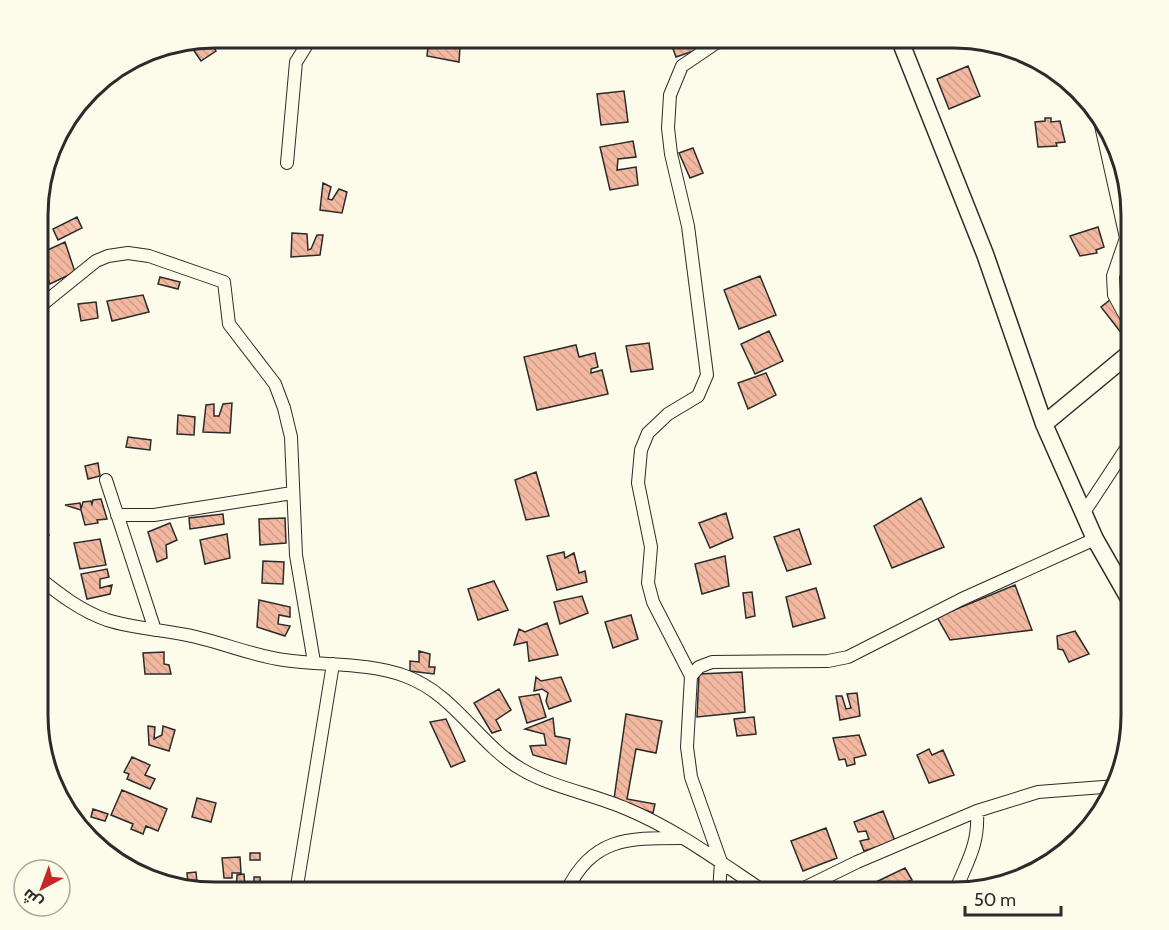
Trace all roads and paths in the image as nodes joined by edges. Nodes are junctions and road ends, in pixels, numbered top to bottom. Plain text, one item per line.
1 (305, 48) edge
2 (709, 48) edge
3 (907, 48) edge
4 (1105, 145) edge
5 (287, 163) dead end
6 (1121, 216) edge
7 (1121, 253) edge
8 (48, 300) edge
9 (1121, 308) edge
10 (1121, 360) edge
11 (1044, 424) junction
12 (1121, 456) edge
13 (106, 480) dead end
14 (292, 493) junction
15 (1083, 514) junction
16 (117, 515) junction
17 (1095, 539) junction
18 (1121, 584) edge
19 (48, 585) edge
20 (155, 630) junction
21 (314, 662) junction
22 (333, 664) junction
23 (692, 676) junction
24 (1105, 787) edge
25 (977, 812) junction
26 (682, 837) junction
27 (721, 862) junction
28 (298, 882) edge
29 (571, 882) edge
30 (720, 882) edge
31 (750, 882) edge
32 (817, 882) edge
33 (961, 882) edge

1 - 5 street
2 - 23 street
3 - 11 street
4 - 6 street
7 - 9 street
8 - 14 street
10 - 11 street
11 - 15 street
12 - 15 street
13 - 16 street
14 - 16 street
14 - 21 street
15 - 17 street
16 - 20 street
17 - 18 street
17 - 23 street
19 - 20 street
20 - 21 street
21 - 22 street
22 - 26 street
22 - 28 street
23 - 27 street
24 - 25 street
25 - 32 street
25 - 33 street
26 - 27 street
26 - 29 street
27 - 30 street
27 - 31 street

